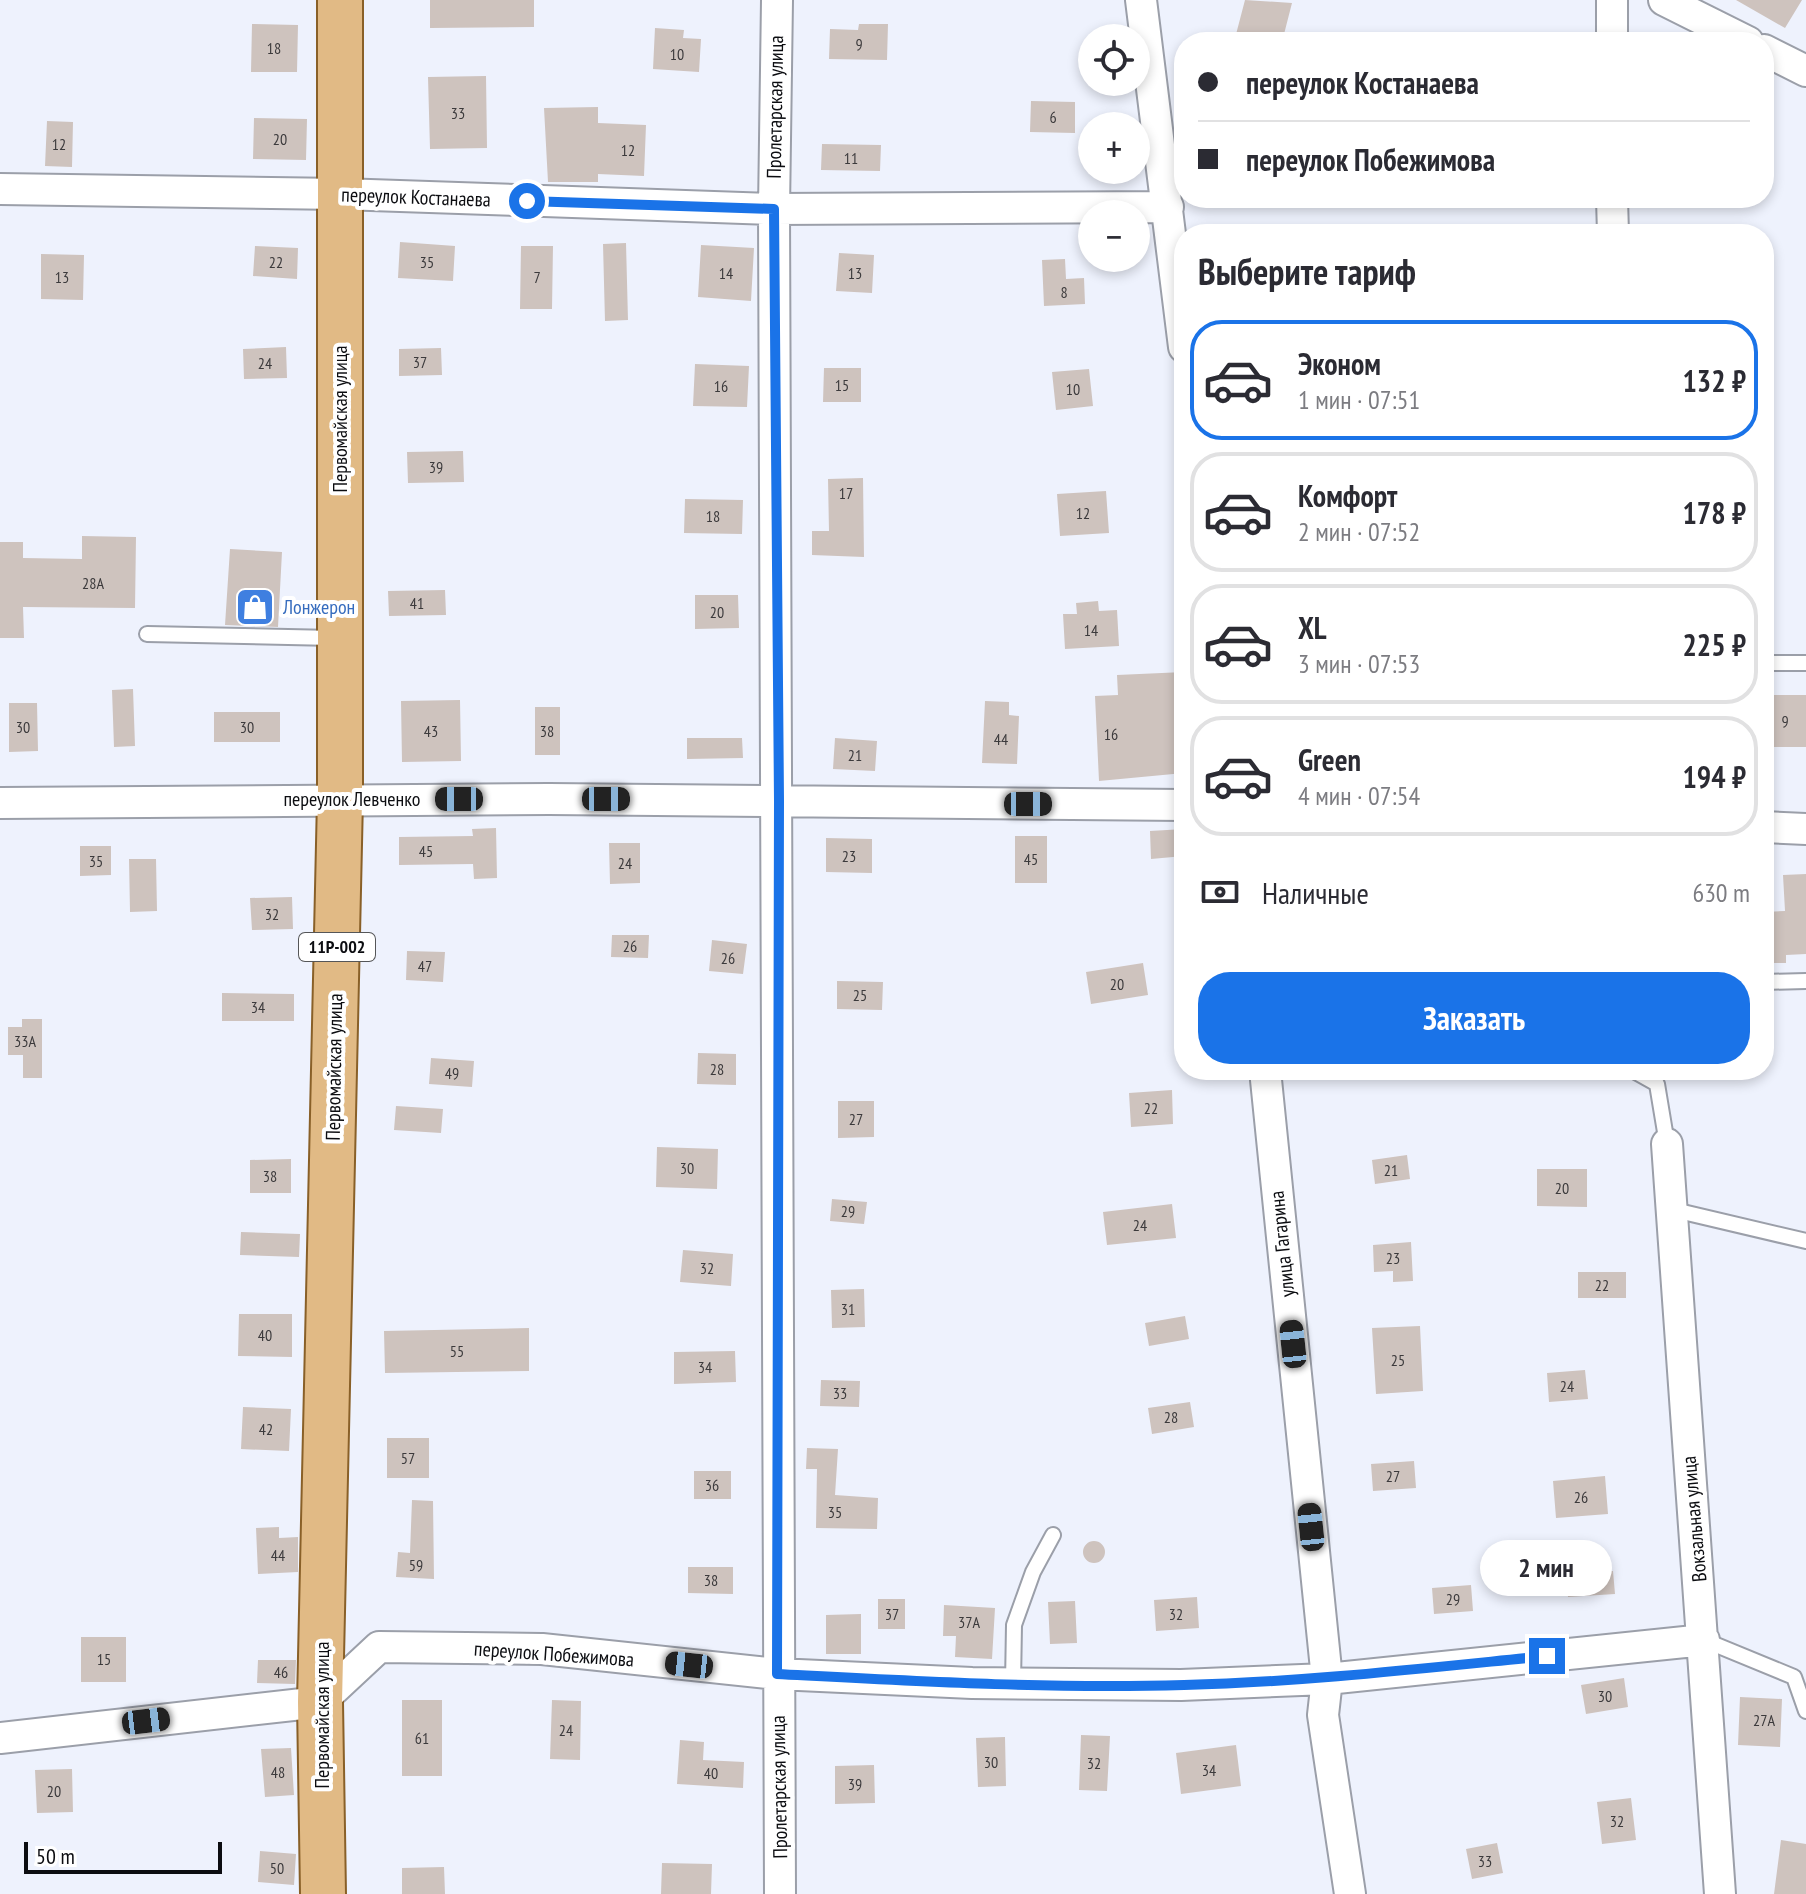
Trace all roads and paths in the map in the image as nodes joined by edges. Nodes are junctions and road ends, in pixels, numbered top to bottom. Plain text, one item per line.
1 (340, 0) edge
2 (777, 0) edge
3 (1141, 0) edge
4 (1612, 0) edge
5 (1664, 0) edge
6 (1612, 32) edge
7 (1728, 32) edge
8 (1774, 55) edge
9 (1806, 71) edge
10 (0, 189) edge
11 (341, 194) junction
12 (1168, 207) junction
13 (774, 209) junction
14 (1174, 260) edge
15 (147, 634) dead end
16 (338, 638) junction
17 (1774, 663) edge
18 (1806, 663) edge
19 (340, 799) junction
20 (779, 801) junction
21 (0, 803) edge
22 (1174, 805) edge
23 (1774, 827) edge
24 (1806, 829) edge
25 (1806, 981) edge
26 (1774, 982) edge
27 (1266, 1080) edge
28 (1650, 1080) edge
29 (1667, 1144) joint
30 (1669, 1209) junction
31 (1806, 1241) edge
32 (1053, 1535) dead end
33 (1704, 1640) junction
34 (777, 1674) junction
35 (1327, 1679) junction
36 (1013, 1683) junction
37 (320, 1702) junction
38 (1806, 1711) edge
39 (0, 1738) edge
40 (323, 1894) edge
41 (780, 1894) edge
42 (1350, 1894) edge
43 (1720, 1894) edge

1 - 11 main road, Первомайская улица / 11Р-002
2 - 13 street, Пролетарская улица
3 - 12 street
4 - 6 street
5 - 7 street
8 - 9 street
10 - 11 street, переулок Костанаева
11 - 13 street, переулок Костанаева
11 - 16 main road, Первомайская улица / 11Р-002
12 - 13 street, переулок Костанаева
12 - 14 street
13 - 20 street, Пролетарская улица
15 - 16 lane
16 - 19 main road, Первомайская улица / 11Р-002
17 - 18 lane
19 - 20 street, переулок Левченко
19 - 21 street, переулок Левченко
19 - 37 main road, Первомайская улица / 11Р-002
20 - 22 street, переулок Левченко
20 - 34 street, Пролетарская улица
23 - 24 street
25 - 26 lane
27 - 35 street, улица Гагарина
28 - 29 lane
29 - 30 street, Вокзальная улица
30 - 31 lane
30 - 33 street, Вокзальная улица
32 - 36 lane
33 - 35 street, переулок Побежимова
33 - 38 lane
33 - 43 street, Вокзальная улица
34 - 36 street, переулок Побежимова
34 - 37 street, переулок Побежимова
34 - 41 street, Пролетарская улица
35 - 36 street, переулок Побежимова
35 - 42 street, улица Гагарина
37 - 39 street
37 - 40 main road, Первомайская улица / 11Р-002

